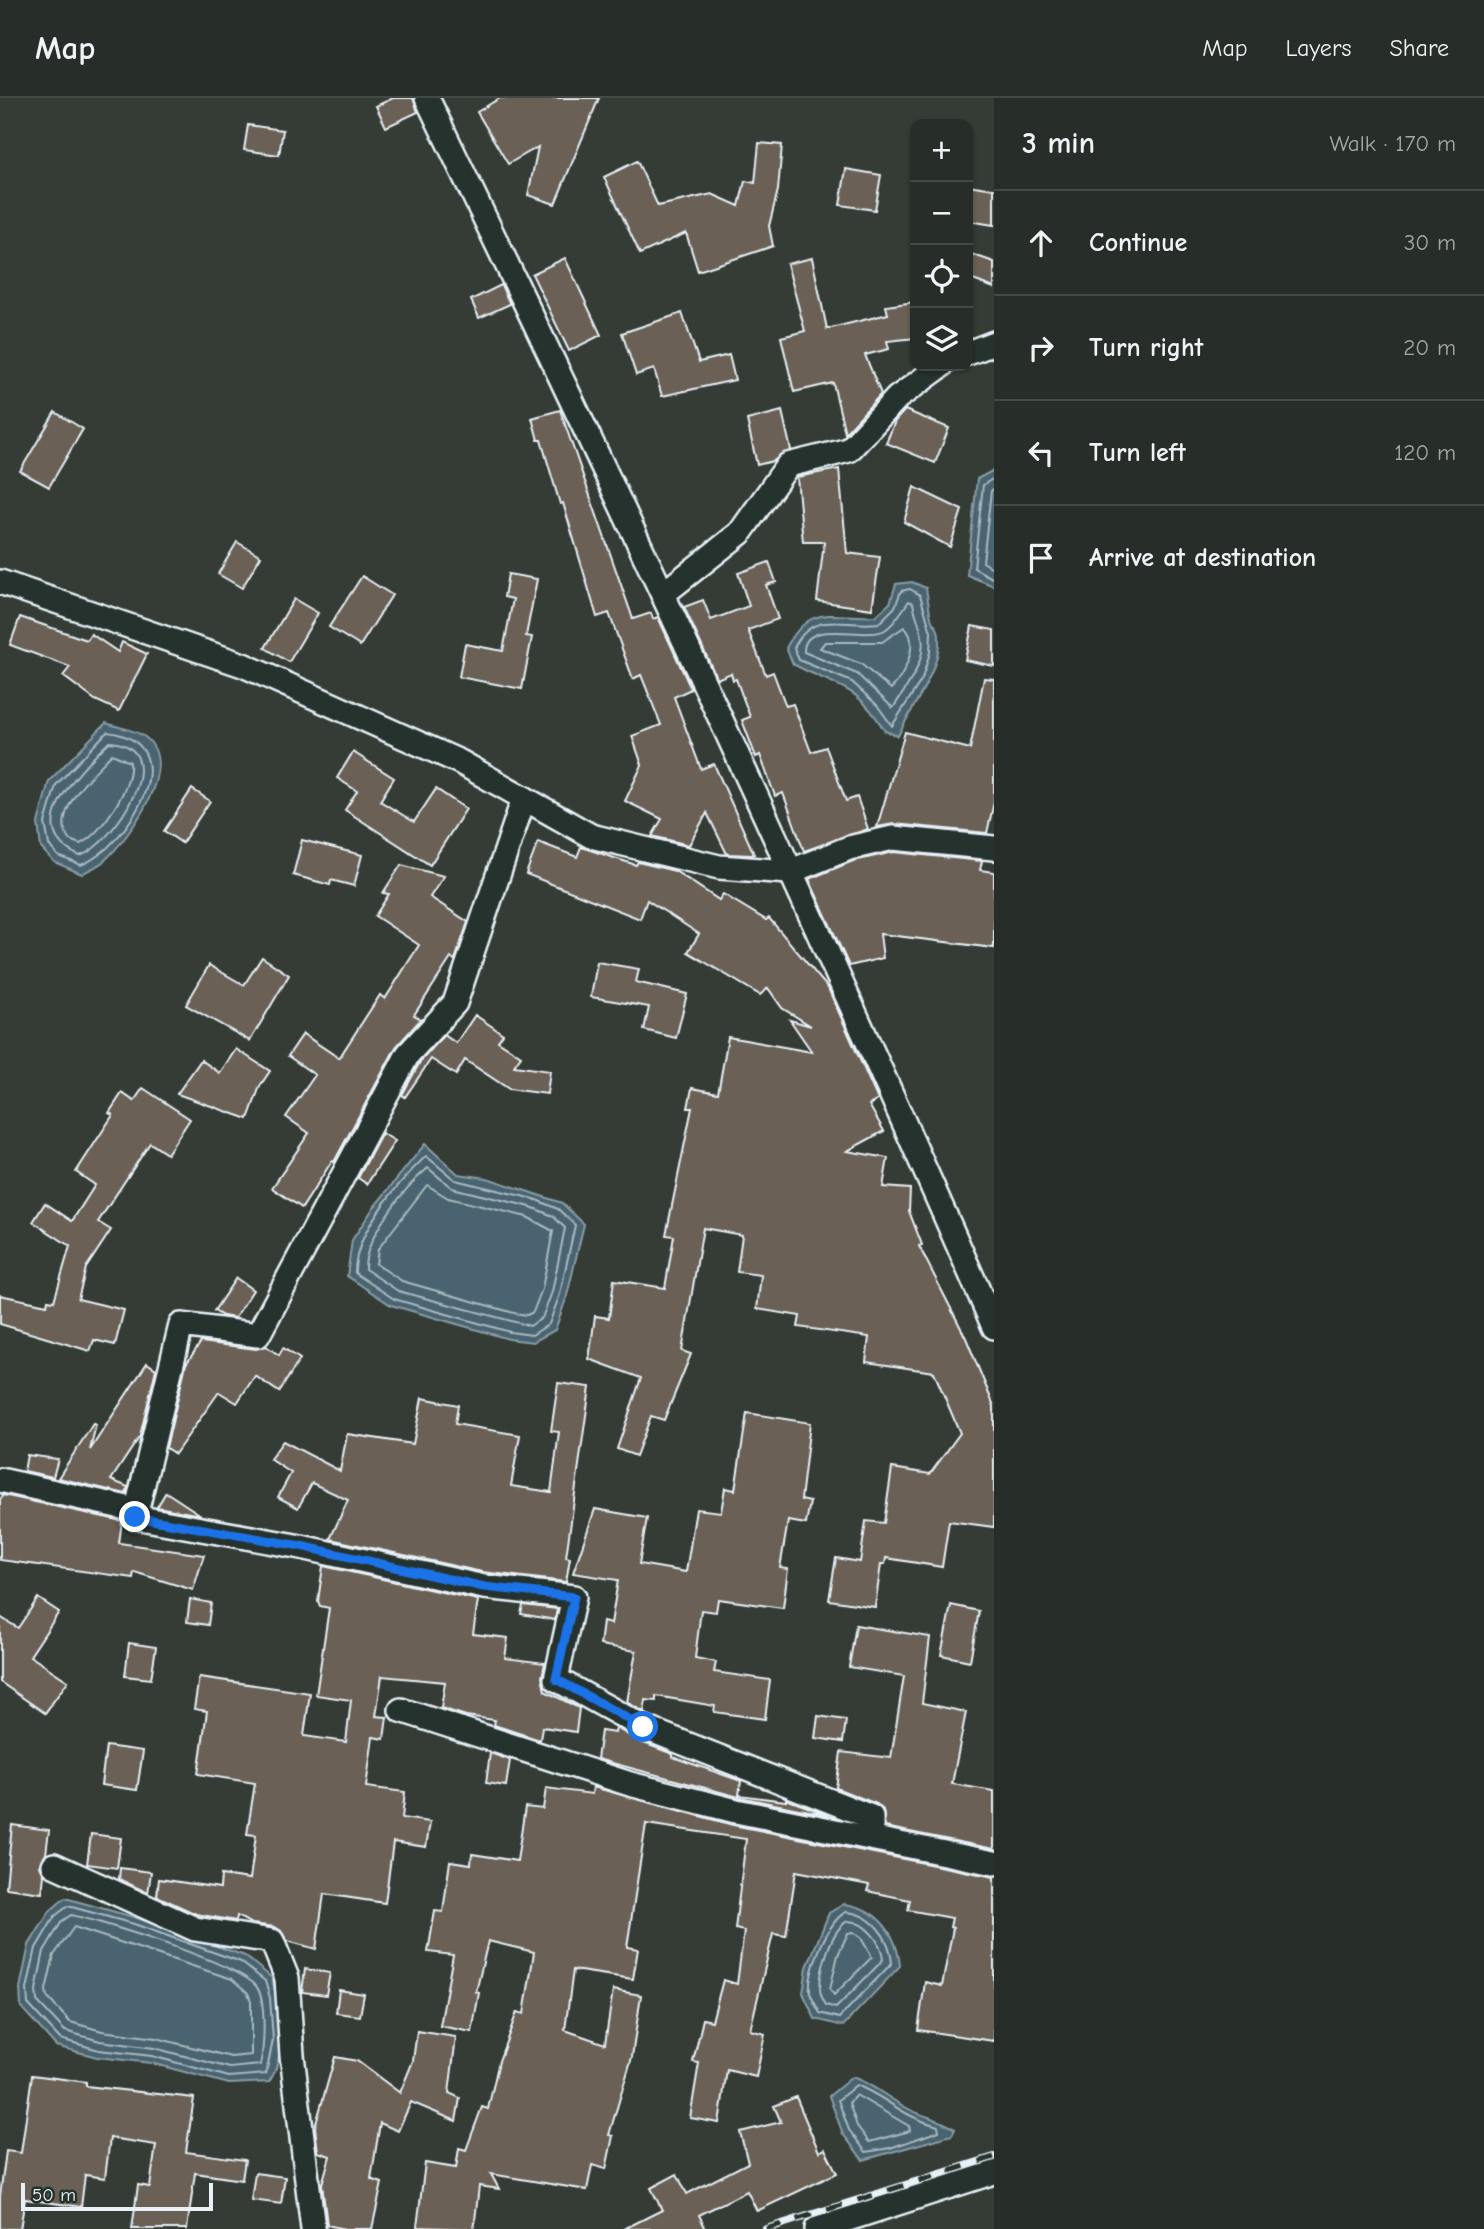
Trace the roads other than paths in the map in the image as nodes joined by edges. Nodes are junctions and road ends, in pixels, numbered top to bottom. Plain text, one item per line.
1 (427, 98) edge
2 (994, 343) edge
3 (973, 351) edge
4 (934, 371) edge
5 (0, 582) edge
6 (663, 594) junction
7 (524, 799) junction
8 (994, 848) edge
9 (789, 872) junction
10 (994, 1327) edge
11 (0, 1480) edge
12 (136, 1510) junction
13 (401, 1710) dead end
14 (871, 1836) junction
15 (994, 1863) edge
16 (54, 1865) dead end
17 (994, 2172) edge
18 (313, 2229) edge
19 (817, 2229) edge

1 - 6 street
2 - 3 street
4 - 6 street
5 - 7 street
6 - 9 street
7 - 9 street
7 - 12 street
8 - 9 street
9 - 10 street
11 - 12 street
12 - 14 street
13 - 14 street
14 - 15 street
16 - 18 street
17 - 19 street

